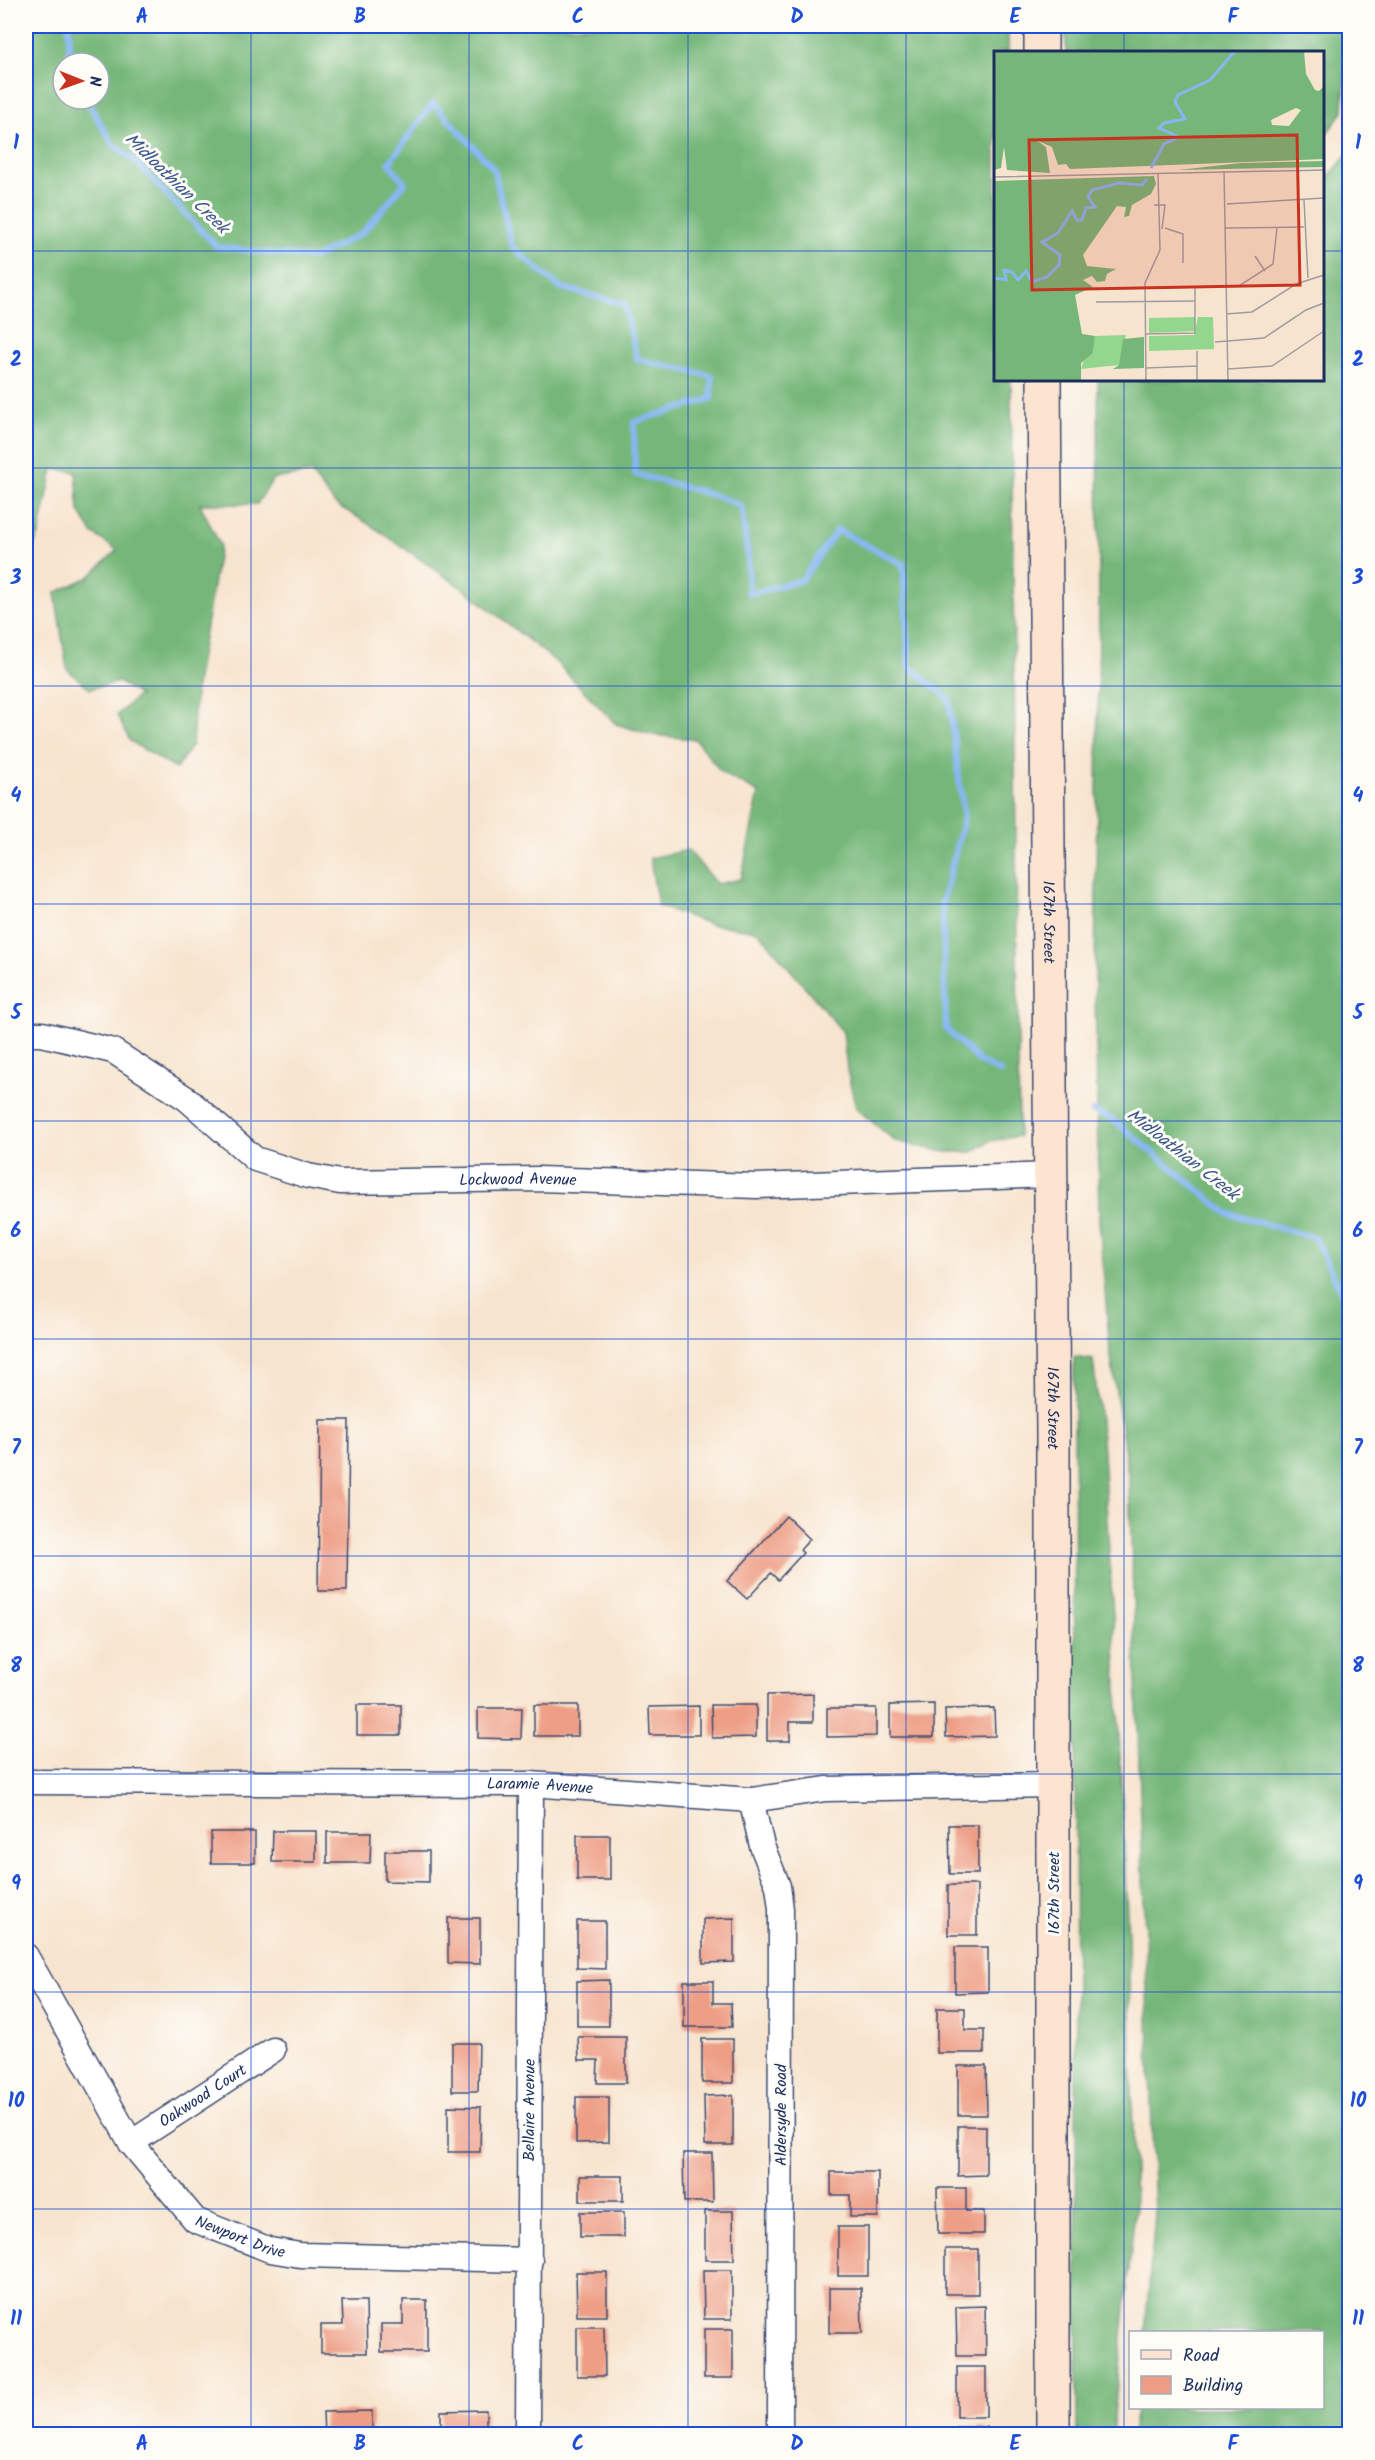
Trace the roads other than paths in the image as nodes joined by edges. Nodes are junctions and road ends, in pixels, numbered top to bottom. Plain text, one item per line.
1 (1041, 26) edge
2 (1041, 51) edge
3 (1044, 381) edge
4 (26, 1034) edge
5 (1051, 1174) junction
6 (26, 1782) edge
7 (531, 1784) junction
8 (1054, 1785) junction
9 (751, 1800) junction
10 (26, 1956) edge
11 (273, 2050) dead end
12 (131, 2144) junction
13 (530, 2260) junction
14 (528, 2434) edge
15 (780, 2434) edge
16 (1053, 2434) edge

1 - 2 main road
3 - 5 main road, 167th Street
4 - 5 street, Lockwood Avenue
5 - 8 main road, 167th Street
6 - 7 street, Laramie Avenue
7 - 9 street, Laramie Avenue
7 - 13 street, Bellaire Avenue
8 - 9 street, Laramie Avenue
8 - 16 main road, 167th Street
9 - 15 street, Aldersyde Road
10 - 12 street, Newport Drive
11 - 12 street, Oakwood Court
12 - 13 street, Newport Drive
13 - 14 street, Bellaire Avenue

